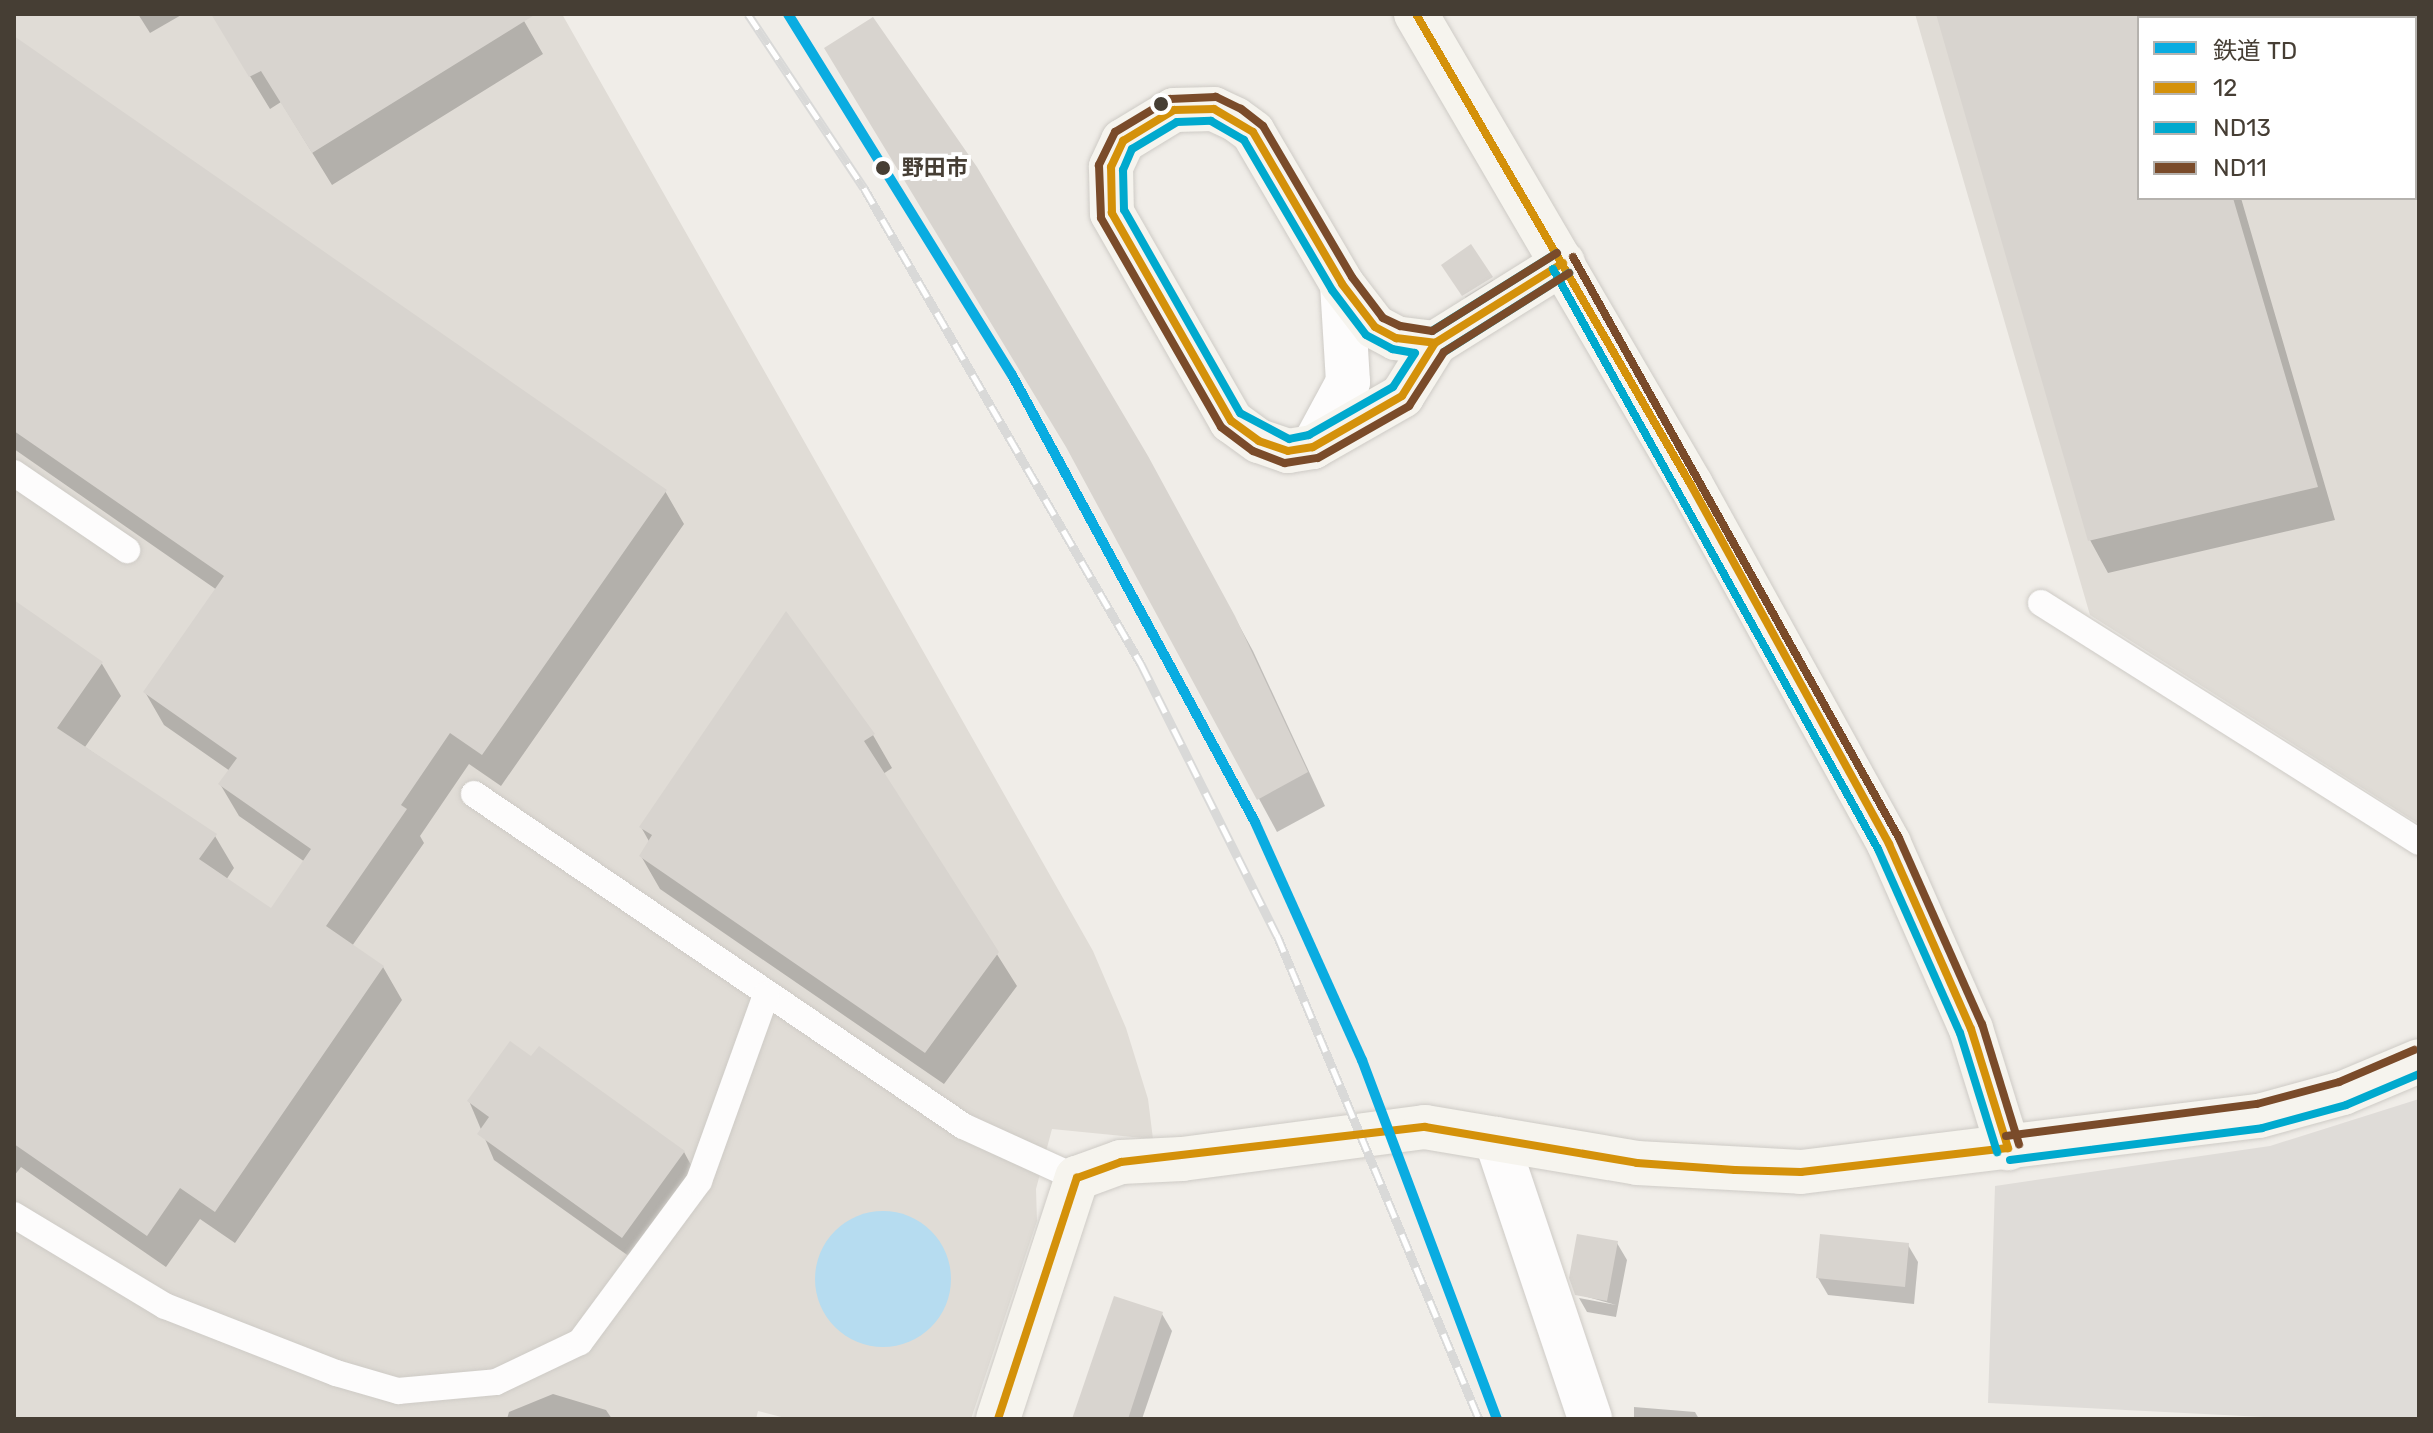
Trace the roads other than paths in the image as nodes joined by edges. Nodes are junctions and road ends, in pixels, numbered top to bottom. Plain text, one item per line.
1 (1416, 14) edge
2 (1563, 263) junction
3 (1342, 284) junction
4 (1435, 343) junction
5 (1313, 447) junction
6 (14, 473) edge
7 (127, 550) dead end
8 (2041, 603) dead end
9 (474, 794) dead end
10 (2419, 842) edge
11 (766, 995) junction
12 (2419, 1061) edge
13 (1496, 1139) junction
14 (2008, 1148) junction
15 (1077, 1178) junction
16 (14, 1215) edge
17 (998, 1419) edge
18 (1590, 1419) edge

1 - 2 street
2 - 4 street
2 - 14 street
3 - 4 street
3 - 5 street
3 - 5 street
4 - 5 street
6 - 7 lane
8 - 10 lane
9 - 11 lane
11 - 15 lane
11 - 16 lane
12 - 14 street
13 - 14 street
13 - 15 street
13 - 18 street
15 - 17 street

